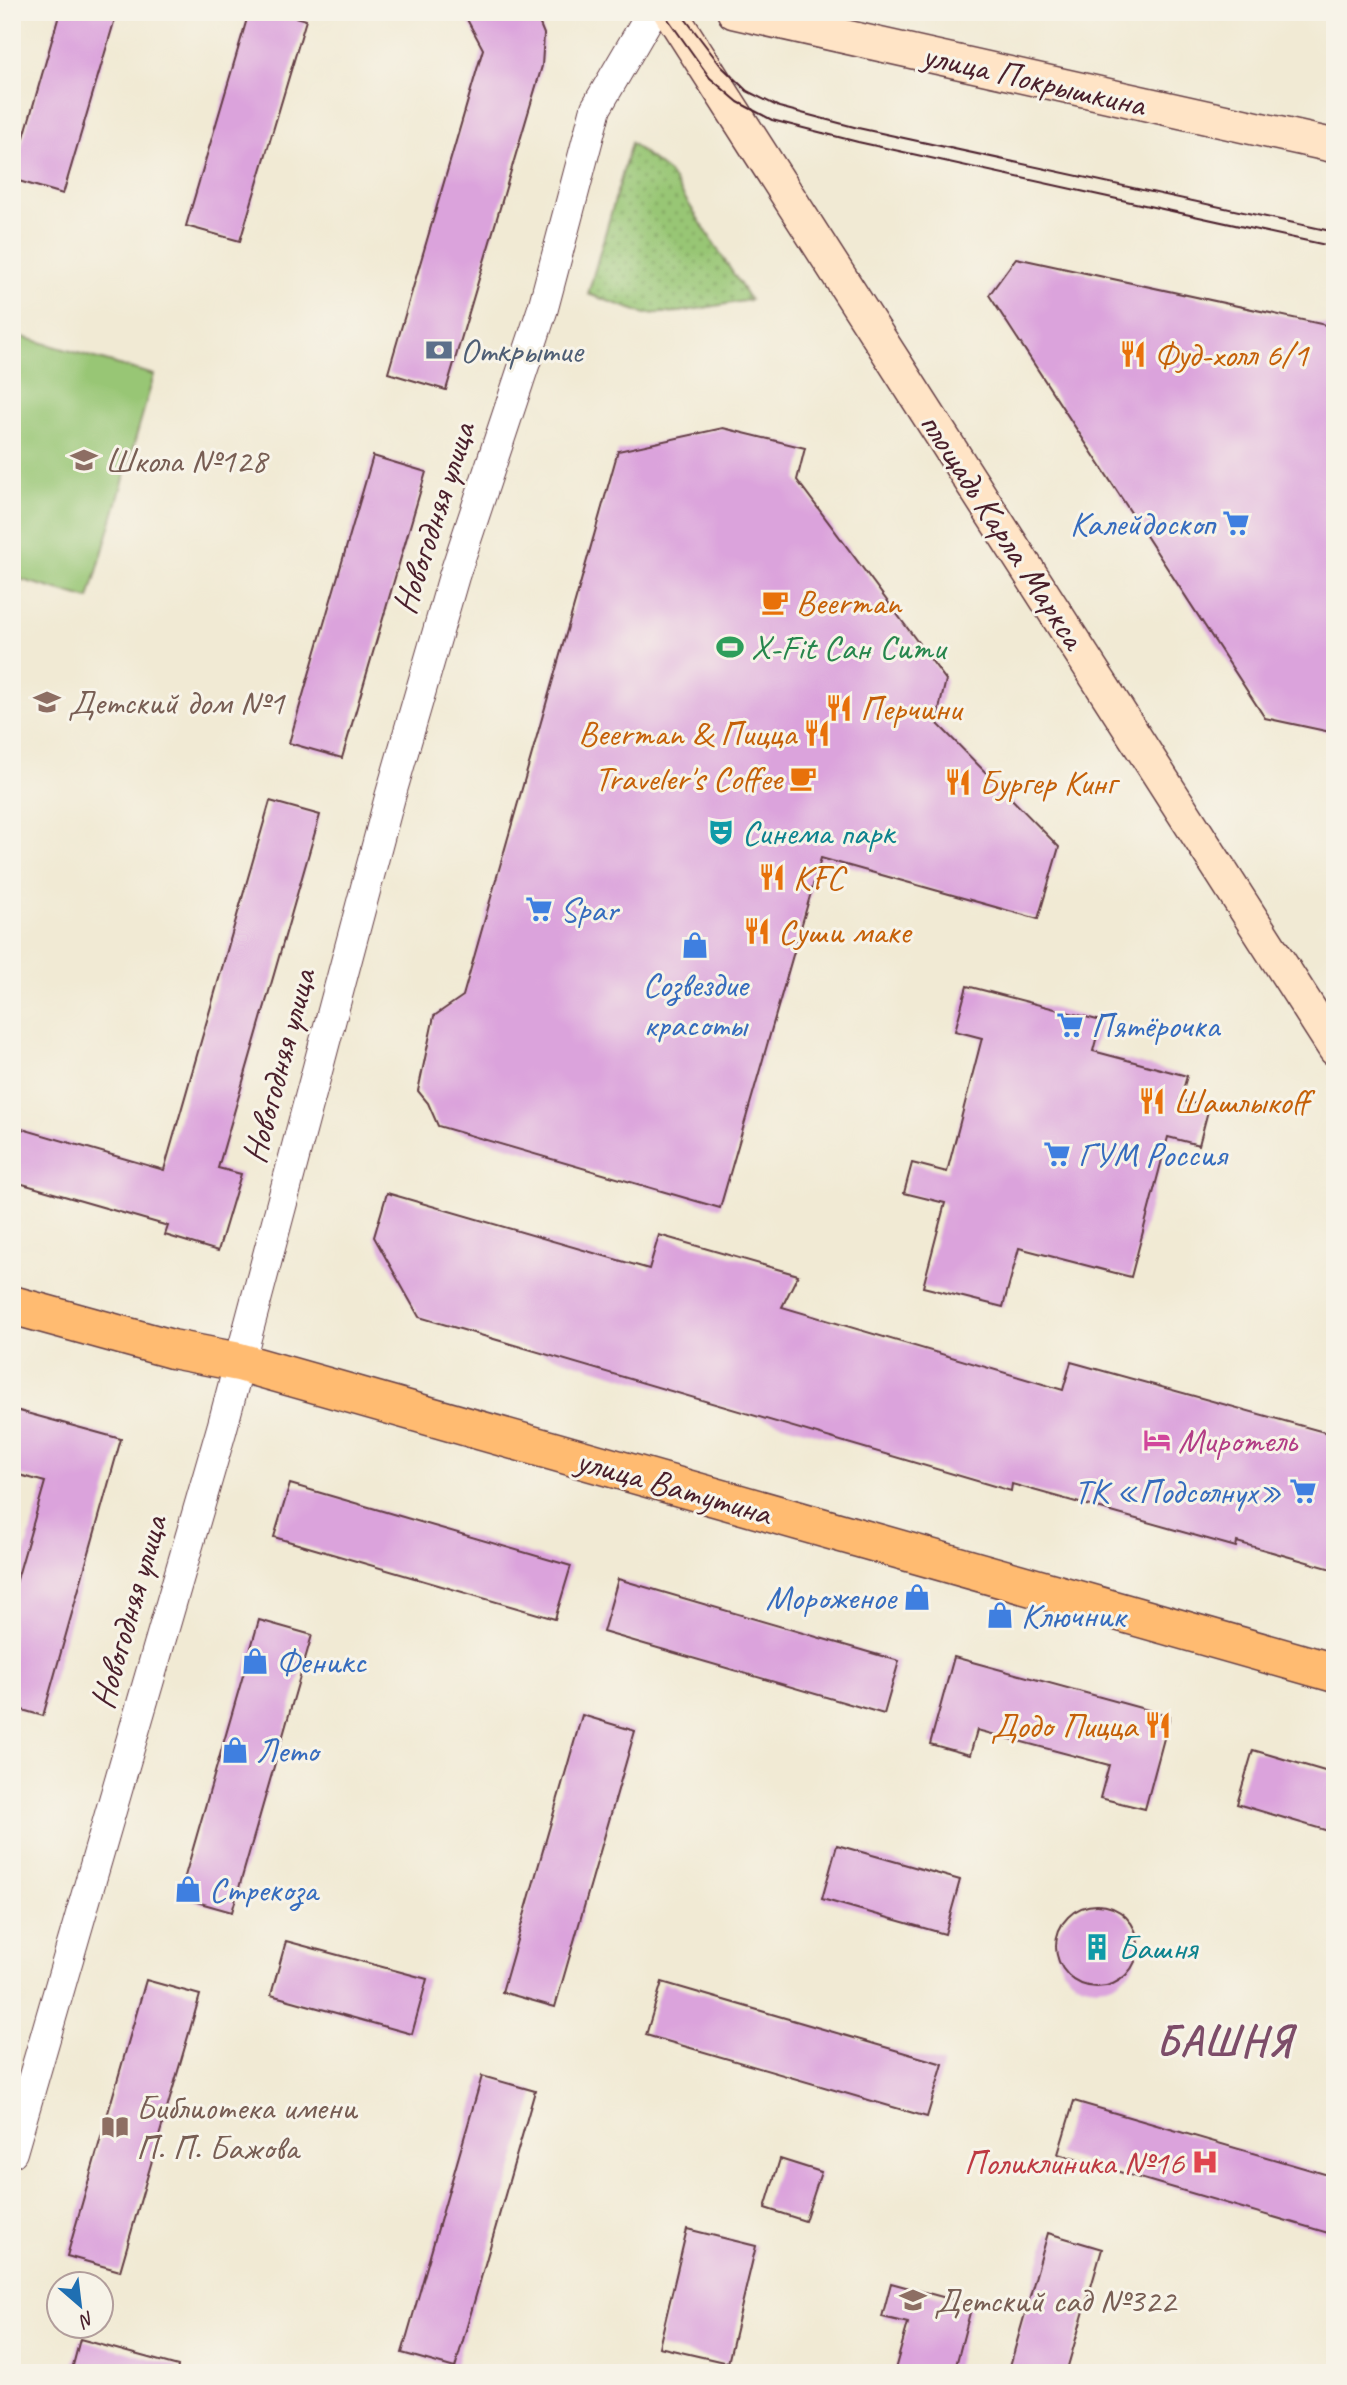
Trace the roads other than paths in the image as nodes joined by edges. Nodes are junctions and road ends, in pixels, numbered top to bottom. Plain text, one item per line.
1 (652, 12) edge
2 (670, 12) edge
3 (734, 12) edge
4 (1335, 146) edge
5 (1335, 1049) edge
6 (12, 1305) edge
7 (239, 1362) junction
8 (1335, 1673) edge
9 (12, 2152) edge

1 - 7 street, Новогодняя улица
2 - 5 main road, площадь Карла Маркса
3 - 4 main road, улица Покрышкина
6 - 7 main road, улица Ватутина
7 - 8 main road, улица Ватутина
7 - 9 street, Новогодняя улица

